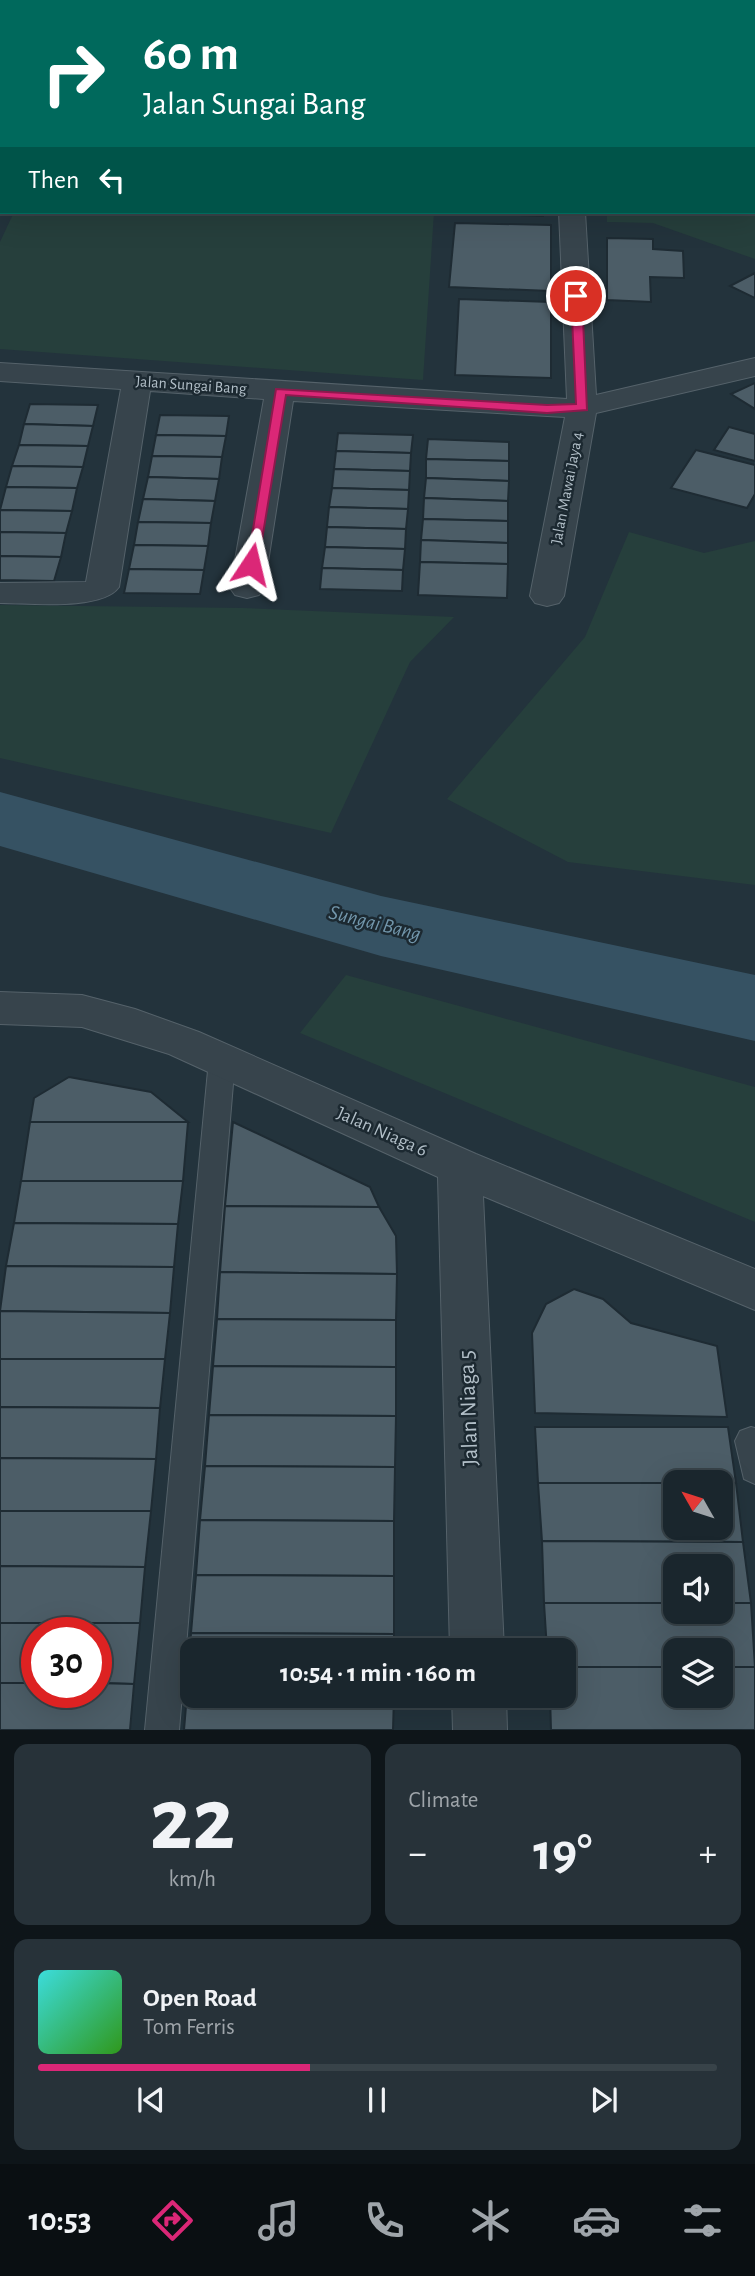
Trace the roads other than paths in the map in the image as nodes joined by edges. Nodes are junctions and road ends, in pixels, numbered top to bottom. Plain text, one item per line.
1 (572, 214) edge
2 (755, 367) edge
3 (0, 372) edge
4 (137, 382) junction
5 (280, 391) junction
6 (582, 407) junction
7 (247, 588) dead end
8 (0, 593) edge
9 (547, 596) dead end
10 (0, 1008) edge
11 (222, 1060) junction
12 (460, 1167) junction
13 (755, 1290) edge
14 (477, 1638) edge
15 (479, 1708) edge
16 (162, 1730) edge
17 (480, 1730) edge

1 - 6 street, Jalan Mawai Jaya 4
2 - 6 street, Jalan Sungai Bang
3 - 4 street, Jalan Sungai Bang
4 - 5 street, Jalan Sungai Bang
4 - 8 street
5 - 6 street, Jalan Sungai Bang
5 - 7 street
6 - 9 street, Jalan Mawai Jaya 4
10 - 11 street, Jalan Niaga 6
11 - 12 street, Jalan Niaga 6
11 - 16 lane
12 - 13 street, Jalan Niaga 6
12 - 14 street, Jalan Niaga 5
15 - 17 street

